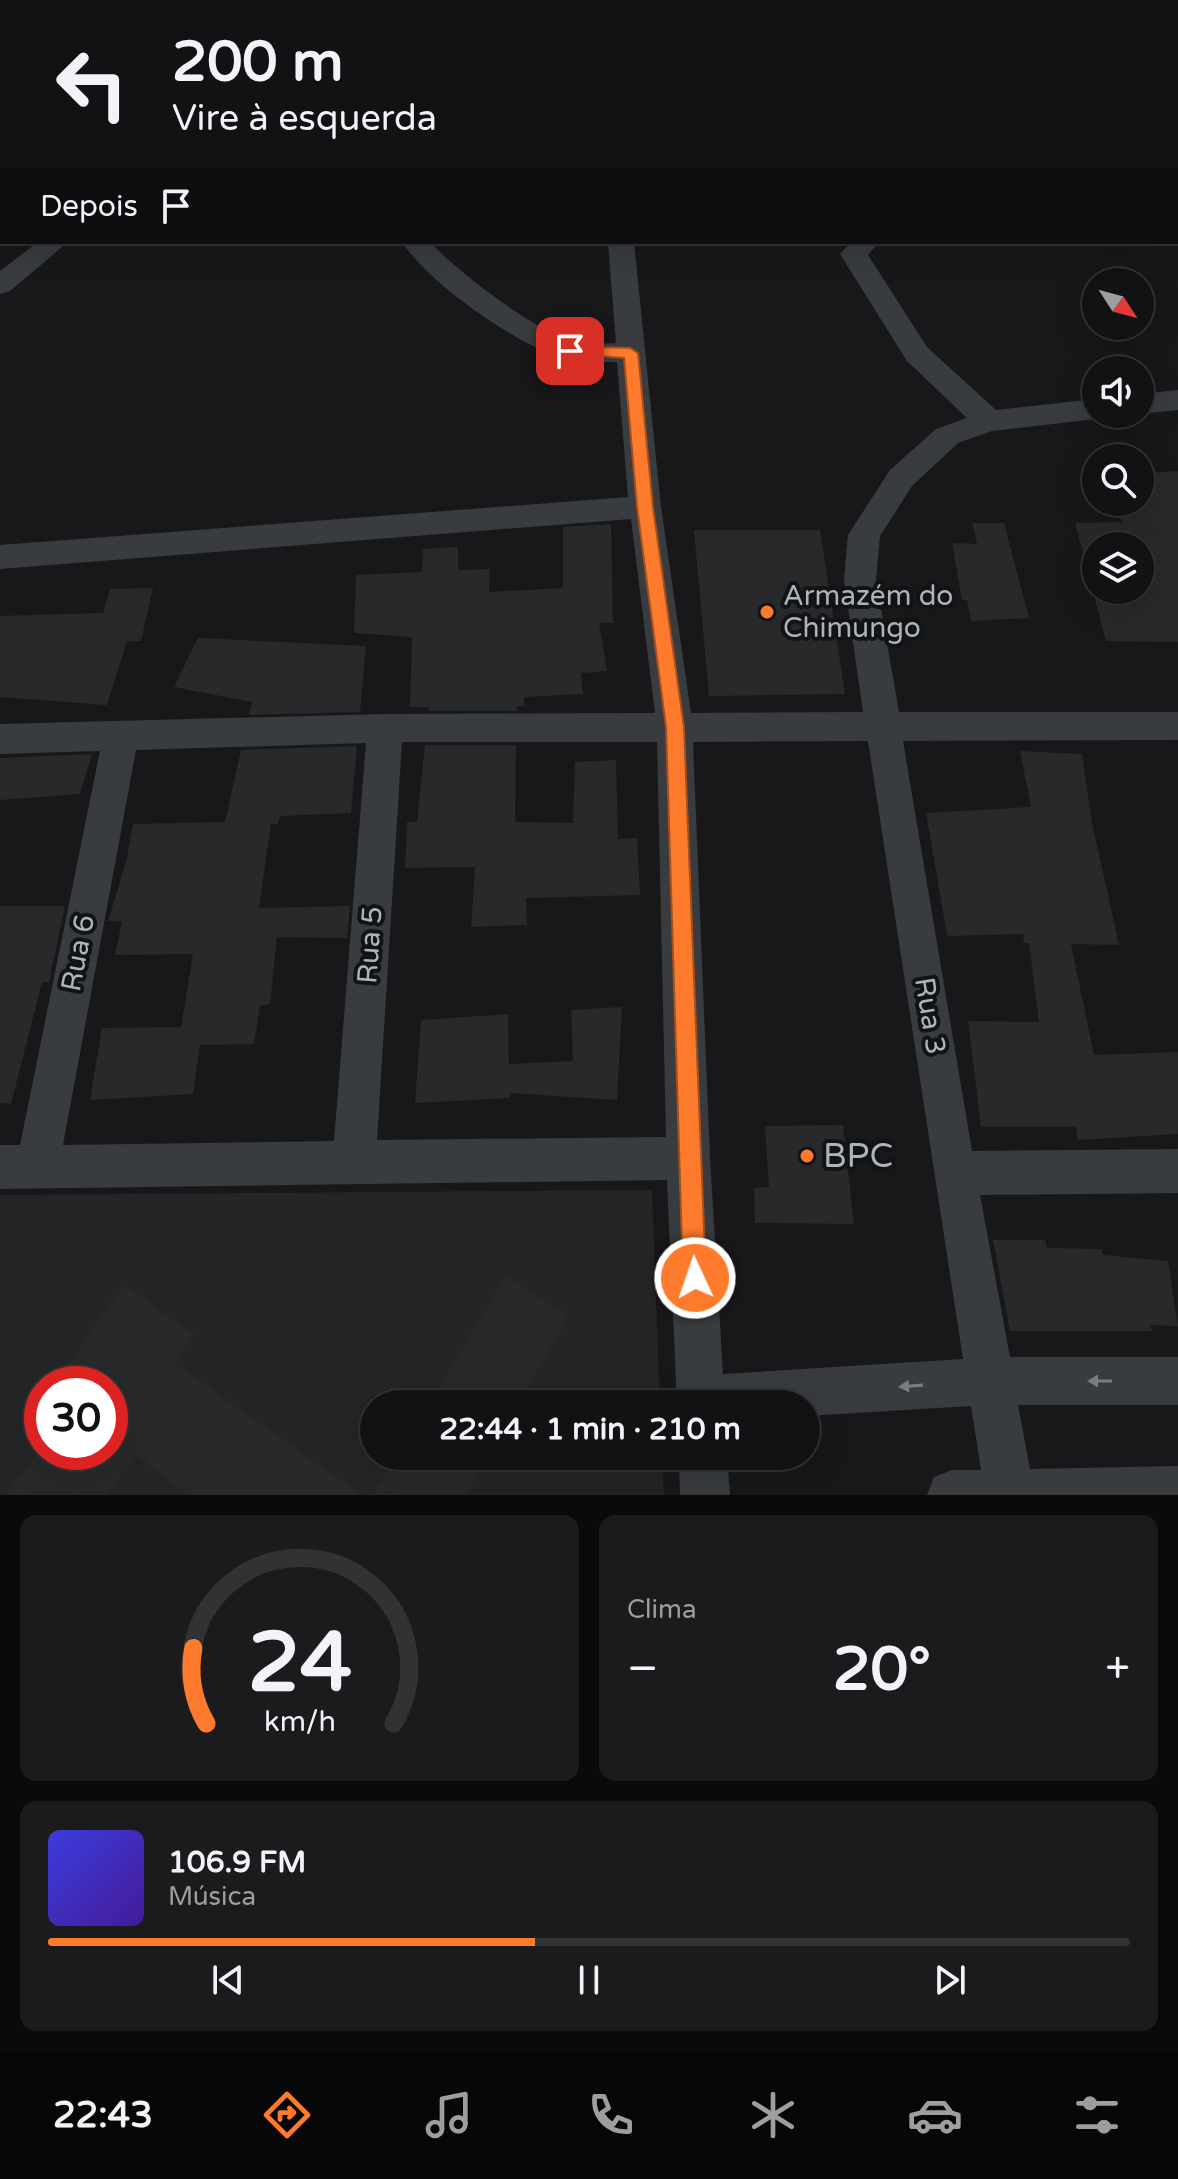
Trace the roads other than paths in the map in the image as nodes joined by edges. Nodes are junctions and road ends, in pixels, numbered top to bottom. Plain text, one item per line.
1 (52, 244) edge
2 (417, 244) edge
3 (621, 244) edge
4 (864, 244) edge
5 (0, 285) edge
6 (630, 353) junction
7 (1178, 400) edge
8 (1154, 403) edge
9 (1082, 411) edge
10 (989, 421) junction
11 (645, 507) junction
12 (0, 557) edge
13 (1178, 726) edge
14 (675, 727) junction
15 (385, 728) junction
16 (885, 730) junction
17 (120, 738) junction
18 (0, 739) edge
19 (688, 1158) junction
20 (354, 1162) junction
21 (18, 1167) edge
22 (1178, 1171) edge
23 (954, 1173) junction
24 (989, 1381) junction
25 (1178, 1381) edge
26 (700, 1390) edge
27 (820, 1393) edge
28 (704, 1470) edge
29 (1178, 1491) edge
30 (1010, 1494) edge
31 (705, 1495) edge
32 (952, 1495) edge

1 - 5 street
2 - 6 street
3 - 6 street
4 - 10 street
6 - 11 street
7 - 8 street
9 - 10 street
10 - 16 street, Rua 3
11 - 12 street
11 - 14 street
13 - 16 street
14 - 15 street
14 - 16 street
14 - 19 street
15 - 17 street
15 - 20 street, Rua 5
16 - 23 street, Rua 3
17 - 18 street
17 - 21 street, Rua 6
19 - 20 street
19 - 26 street
20 - 21 street
22 - 23 street
23 - 24 street, Rua 3
25 -> 24 street
24 -> 27 street
24 - 30 street, Rua 3
28 - 31 street
29 - 30 street
30 - 32 street

